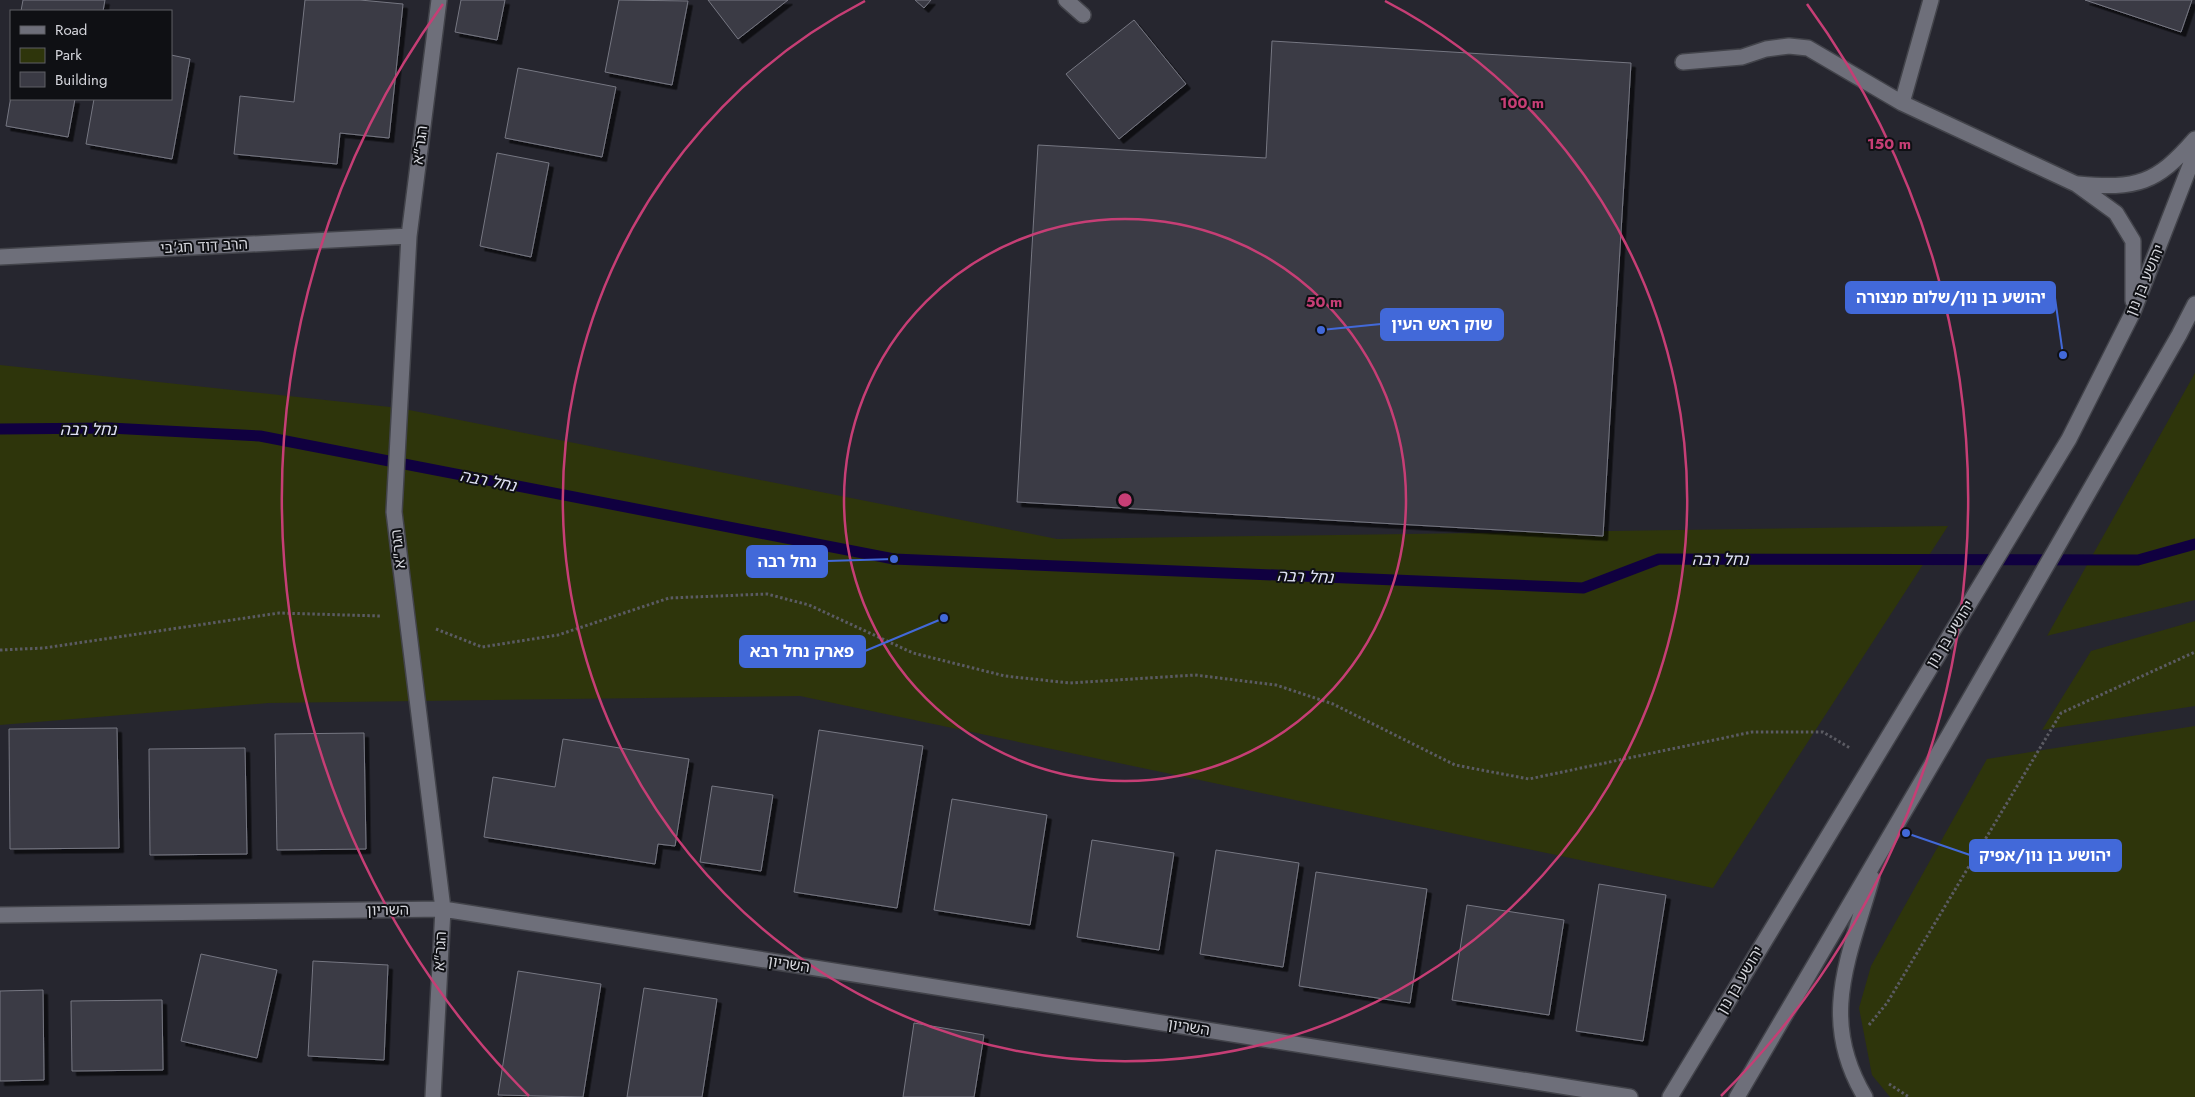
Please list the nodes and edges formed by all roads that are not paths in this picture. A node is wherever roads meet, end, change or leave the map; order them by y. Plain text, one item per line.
1 (439, 0) edge
2 (1066, 0) edge
3 (1931, 0) edge
4 (1082, 16) dead end
5 (1683, 62) dead end
6 (1902, 103) junction
7 (2195, 139) edge
8 (2195, 152) edge
9 (2076, 184) junction
10 (409, 236) junction
11 (0, 257) edge
12 (2195, 304) edge
13 (2133, 312) junction
14 (1879, 856) junction
15 (443, 909) junction
16 (0, 915) edge
17 (1572, 1088) junction
18 (433, 1097) edge
19 (1587, 1097) edge
20 (1630, 1097) edge
21 (1670, 1097) edge
22 (1737, 1097) edge
23 (1865, 1097) edge

1 - 10 street, הגר"א
2 - 4 street
3 - 6 street
5 - 6 street
6 - 9 street
7 - 9 street
8 - 13 street, יהושע בן נון
9 - 13 street
10 - 11 street, הרב דוד חג'בי
10 - 15 street, הגר"א
12 - 14 street
13 - 21 street, יהושע בן נון
14 - 22 street
14 - 23 street
15 - 16 street, השריון
15 - 17 street, השריון
15 - 18 street, הגר"א
17 - 19 street, השריון
17 - 20 street, השריון

